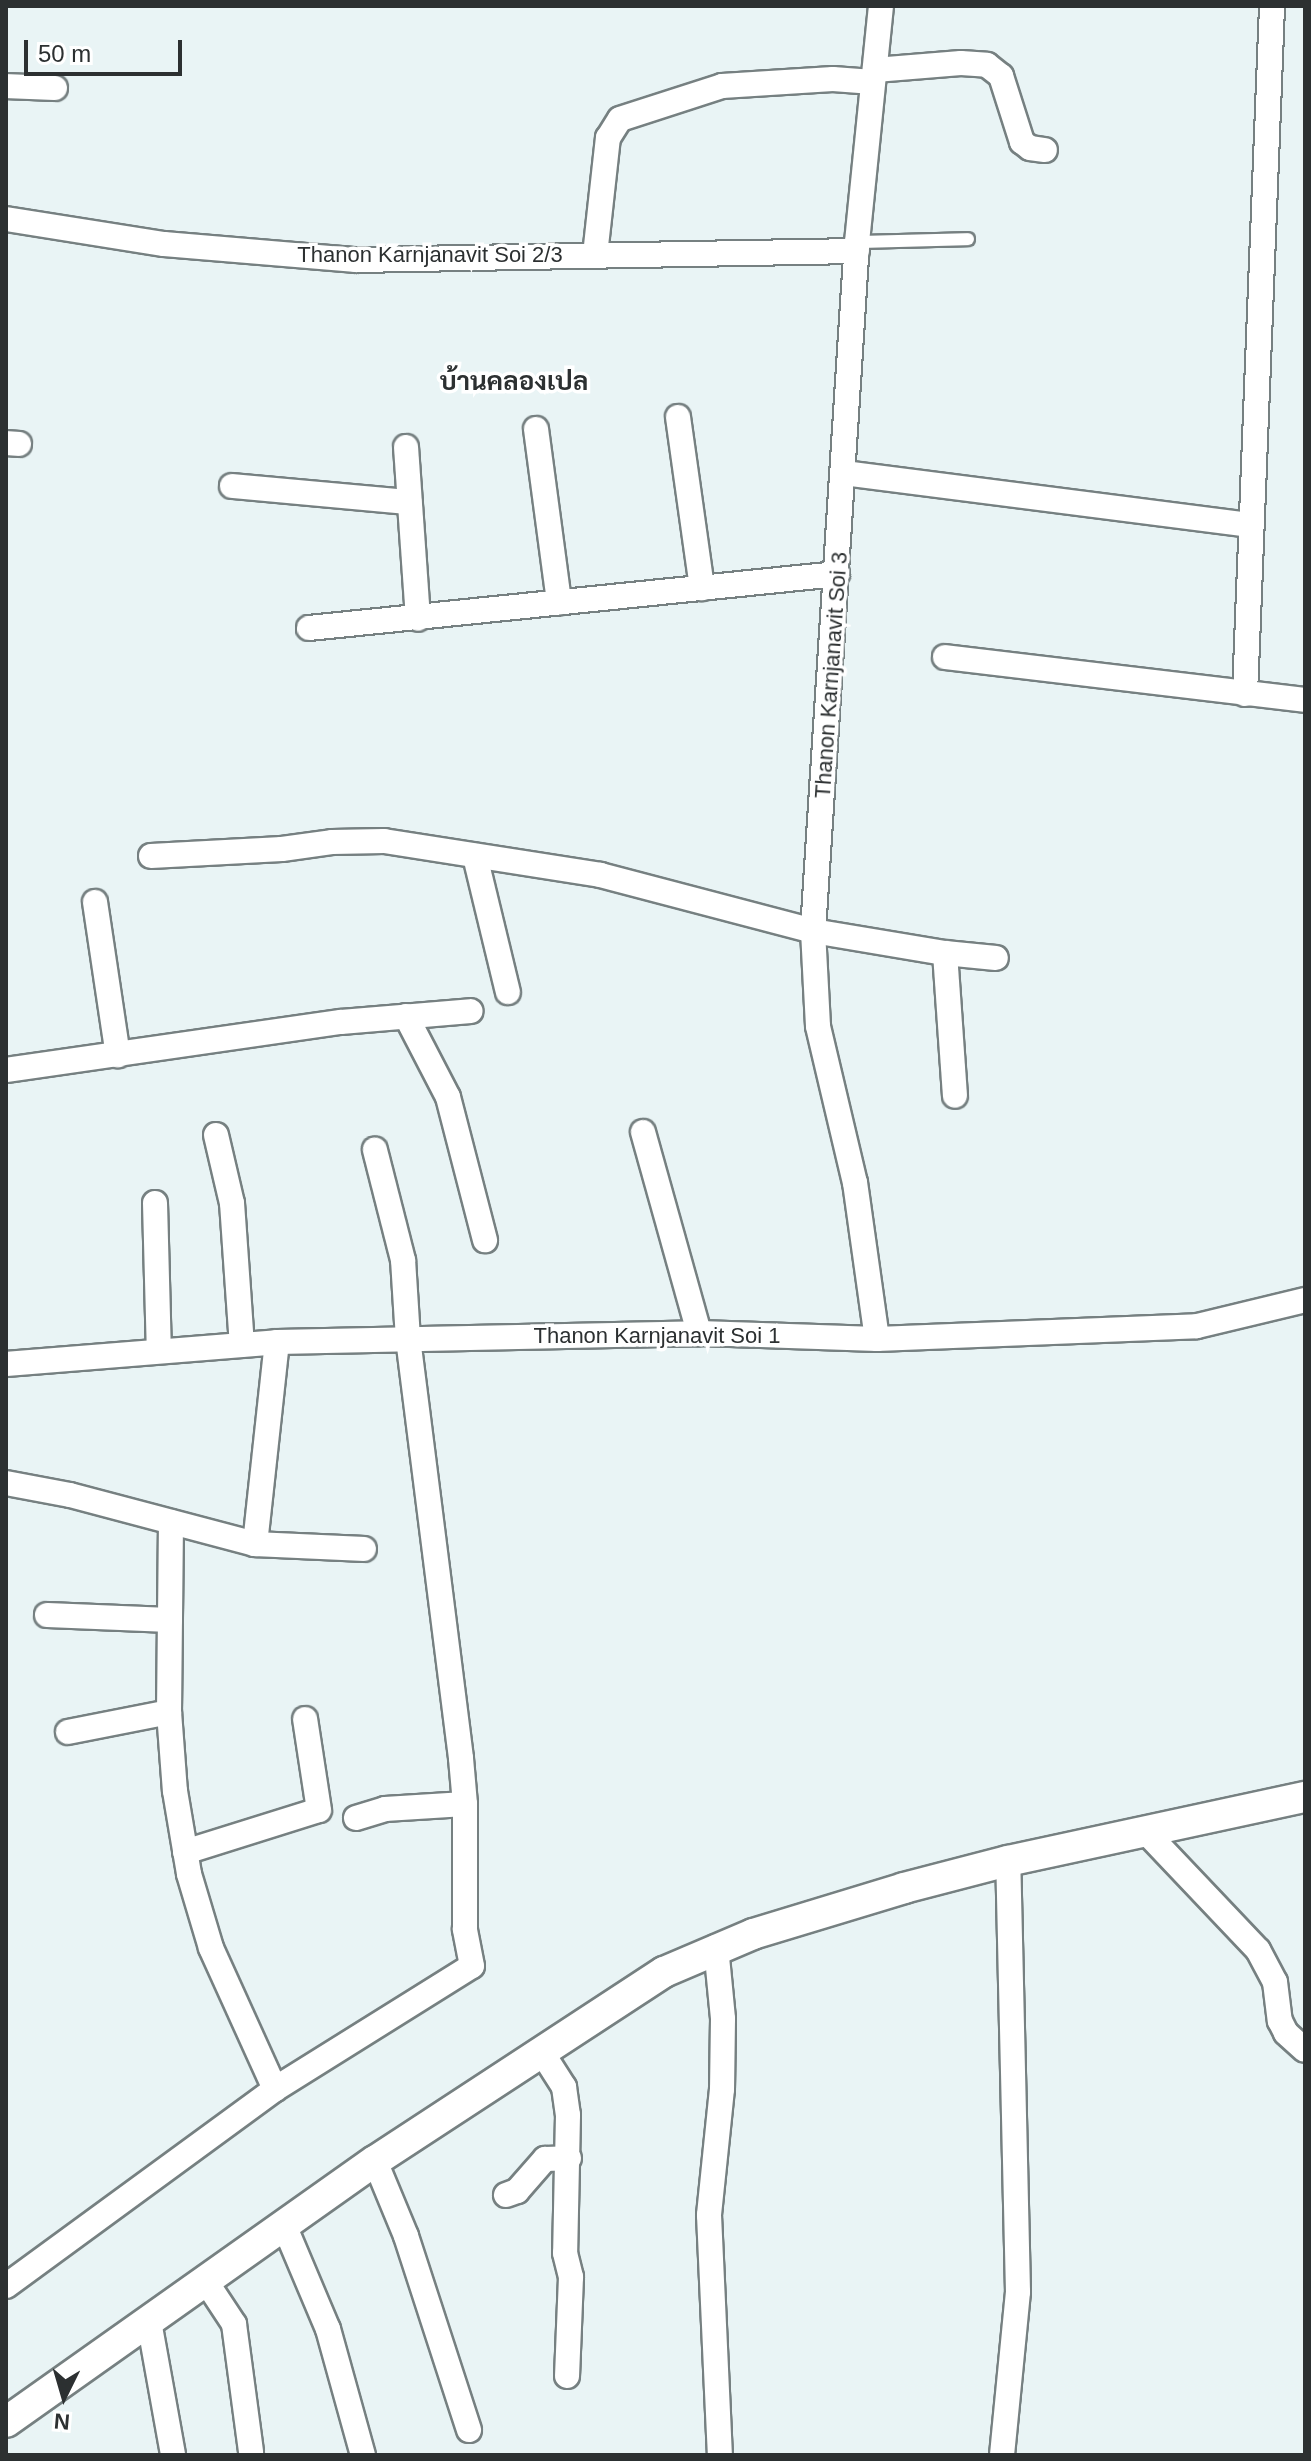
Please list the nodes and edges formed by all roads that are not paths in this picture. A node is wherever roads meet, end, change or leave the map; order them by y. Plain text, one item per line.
1 (881, 6) edge
2 (1272, 6) edge
3 (874, 76) junction
4 (6, 86) edge
5 (55, 88) dead end
6 (1045, 150) dead end
7 (6, 219) edge
8 (968, 239) dead end
9 (857, 247) junction
10 (595, 255) junction
11 (678, 417) dead end
12 (536, 429) dead end
13 (406, 447) dead end
14 (844, 473) junction
15 (232, 486) dead end
16 (409, 502) junction
17 (1251, 525) junction
18 (837, 574) junction
19 (702, 588) junction
20 (559, 602) junction
21 (418, 619) junction
22 (309, 628) dead end
23 (945, 657) dead end
24 (1245, 694) junction
25 (1305, 700) edge
26 (151, 856) dead end
27 (475, 856) junction
28 (95, 902) dead end
29 (813, 931) junction
30 (945, 953) junction
31 (996, 958) dead end
32 (508, 992) dead end
33 (471, 1011) dead end
34 (406, 1016) junction
35 (118, 1055) junction
36 (6, 1070) edge
37 (955, 1096) dead end
38 (643, 1132) dead end
39 (216, 1135) dead end
40 (375, 1150) dead end
41 (155, 1203) dead end
42 (485, 1240) dead end
43 (1305, 1300) edge
44 (699, 1333) junction
45 (408, 1339) junction
46 (877, 1339) junction
47 (277, 1342) junction
48 (242, 1345) junction
49 (159, 1351) junction
50 (6, 1364) edge
51 (6, 1483) edge
52 (171, 1522) junction
53 (255, 1544) junction
54 (364, 1549) dead end
55 (47, 1615) dead end
56 (170, 1620) junction
57 (169, 1712) junction
58 (305, 1719) dead end
59 (68, 1732) dead end
60 (1305, 1797) edge
61 (465, 1804) junction
62 (356, 1818) dead end
63 (1145, 1831) junction
64 (185, 1852) junction
65 (1008, 1861) junction
66 (716, 1947) junction
67 (1305, 2050) edge
68 (541, 2051) junction
69 (275, 2089) junction
70 (569, 2158) junction
71 (375, 2161) junction
72 (506, 2195) dead end
73 (284, 2225) junction
74 (205, 2280) junction
75 (6, 2286) edge
76 (149, 2321) junction
77 (567, 2376) dead end
78 (6, 2422) edge
79 (469, 2430) dead end
80 (251, 2452) dead end
81 (173, 2455) edge
82 (363, 2455) edge
83 (720, 2455) edge
84 (1002, 2455) edge

1 - 3 street, Thanon Karnjanavit Soi 3
2 - 17 street
3 - 6 street
3 - 9 street, Thanon Karnjanavit Soi 3
3 - 10 street
4 - 5 street
7 - 10 street, Thanon Karnjanavit Soi 2/3
8 - 9 lane
9 - 10 street, Thanon Karnjanavit Soi 2/3
9 - 14 street, Thanon Karnjanavit Soi 3
11 - 19 street
12 - 20 street
13 - 16 street
14 - 17 street
14 - 18 street, Thanon Karnjanavit Soi 3
15 - 16 street
16 - 21 street
17 - 24 street
18 - 19 street
18 - 29 street, Thanon Karnjanavit Soi 3
19 - 20 street
20 - 21 street
21 - 22 street
23 - 24 street
24 - 25 street
26 - 27 street
27 - 29 street
27 - 32 street
28 - 35 street
29 - 30 street
29 - 46 street, Thanon Karnjanavit Soi 3
30 - 31 street
30 - 37 street
33 - 34 street
34 - 35 street
34 - 42 street
35 - 36 street
38 - 44 street
39 - 48 street
40 - 45 street
41 - 49 street
43 - 46 street, Thanon Karnjanavit Soi 1
44 - 45 street, Thanon Karnjanavit Soi 1
44 - 46 street, Thanon Karnjanavit Soi 1
45 - 47 street, Thanon Karnjanavit Soi 1
45 - 61 street
47 - 48 street, Thanon Karnjanavit Soi 1
47 - 53 street
48 - 49 street, Thanon Karnjanavit Soi 1
49 - 50 street, Thanon Karnjanavit Soi 1
51 - 52 street
52 - 53 street
52 - 56 street
53 - 54 street
55 - 56 street
56 - 57 street
57 - 59 street
57 - 64 street
58 - 64 street
60 - 63 street
61 - 62 street
61 - 69 street
63 - 65 street
63 - 67 street
64 - 69 street
65 - 66 street
65 - 84 street
66 - 68 street
66 - 83 street
68 - 70 street
68 - 71 street
69 - 75 street
70 - 72 street
70 - 77 street
71 - 73 street
71 - 79 street
73 - 74 street
73 - 82 street
74 - 76 street
74 - 80 street
76 - 78 street
76 - 81 street

